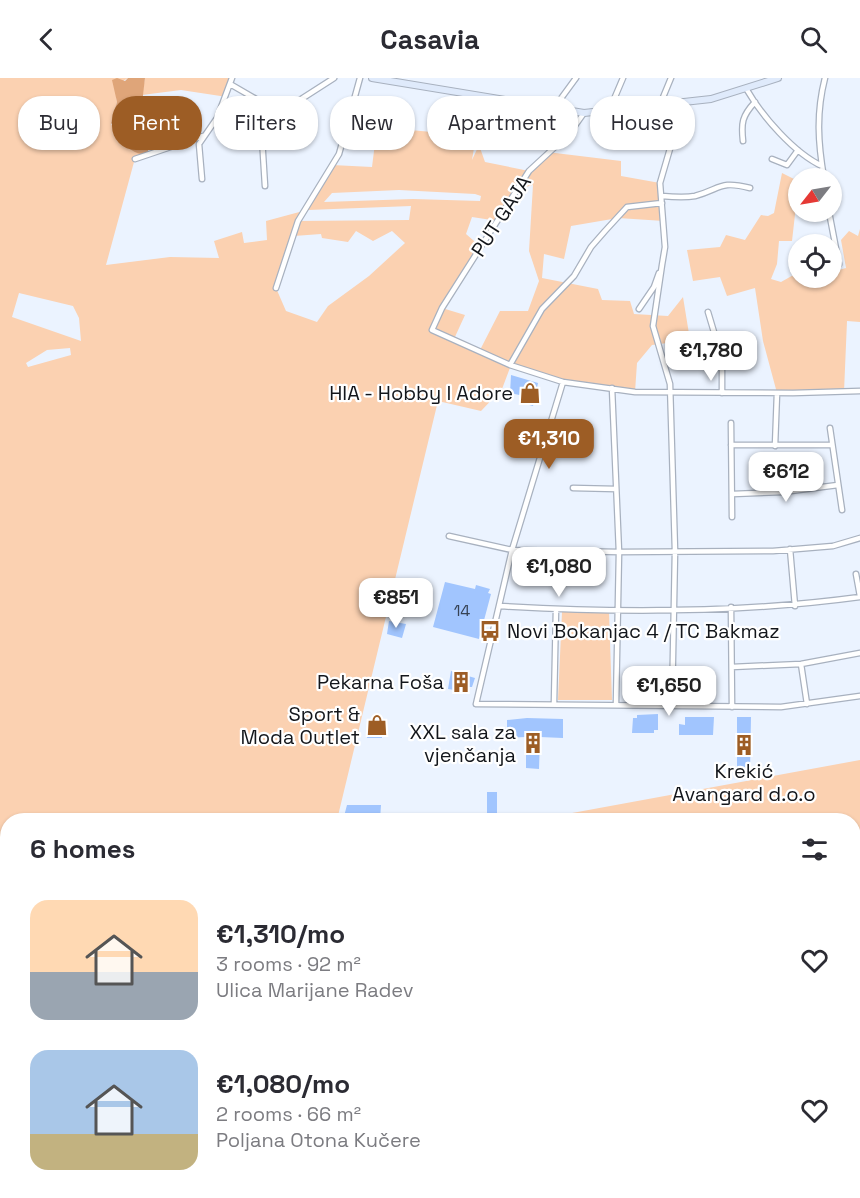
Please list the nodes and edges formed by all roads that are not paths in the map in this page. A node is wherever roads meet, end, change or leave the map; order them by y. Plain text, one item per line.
1 (232, 78) edge
2 (334, 78) edge
3 (360, 78) edge
4 (372, 78) edge
5 (576, 78) edge
6 (623, 78) edge
7 (671, 78) edge
8 (778, 78) edge
9 (825, 78) edge
10 (230, 84) junction
11 (747, 90) junction
12 (251, 96) edge
13 (305, 96) edge
14 (481, 96) edge
15 (563, 96) edge
16 (615, 96) edge
17 (664, 96) edge
18 (695, 101) edge
19 (754, 102) junction
20 (578, 112) edge
21 (584, 113) junction
22 (590, 113) edge
23 (203, 136) junction
24 (743, 141) dead end
25 (263, 150) edge
26 (669, 150) edge
27 (798, 150) junction
28 (135, 159) dead end
29 (772, 159) dead end
30 (822, 165) junction
31 (822, 168) edge
32 (202, 179) dead end
33 (265, 186) dead end
34 (750, 188) dead end
35 (661, 196) junction
36 (662, 203) junction
37 (662, 265) junction
38 (276, 288) dead end
39 (639, 309) dead end
40 (708, 312) dead end
41 (510, 364) junction
42 (563, 382) junction
43 (612, 388) junction
44 (860, 391) edge
45 (671, 393) junction
46 (722, 393) junction
47 (777, 393) junction
48 (731, 423) dead end
49 (830, 428) dead end
50 (731, 445) junction
51 (832, 445) junction
52 (775, 446) junction
53 (838, 485) junction
54 (573, 488) dead end
55 (616, 489) junction
56 (733, 494) junction
57 (842, 510) dead end
58 (732, 517) dead end
59 (449, 536) dead end
60 (860, 538) edge
61 (789, 549) junction
62 (512, 550) junction
63 (675, 551) junction
64 (619, 552) junction
65 (856, 574) dead end
66 (860, 597) edge
67 (499, 606) junction
68 (795, 606) junction
69 (731, 607) junction
70 (618, 608) junction
71 (675, 608) junction
72 (556, 609) junction
73 (860, 653) edge
74 (801, 664) junction
75 (732, 667) junction
76 (860, 696) edge
77 (554, 703) junction
78 (616, 704) junction
79 (807, 704) junction
80 (672, 706) junction
81 (732, 707) junction

1 - 10 street
2 - 13 street
3 - 38 street
4 - 14 main road
5 - 15 street
6 - 16 street
7 - 17 street
8 - 11 main road
9 - 30 street
10 - 12 street
10 - 23 street
11 - 18 main road
11 - 19 street
19 - 24 street
19 - 27 street
20 - 21 main road
21 - 22 main road
21 - 41 street, PUT GAJA
23 - 28 street
23 - 32 street
25 - 33 street
26 - 35 street
27 - 29 street
27 - 30 street
30 - 31 street
34 - 35 street
35 - 36 street
36 - 37 street
36 - 41 street
37 - 39 street
37 - 45 street
40 - 46 street
41 - 42 street
42 - 43 street
42 - 62 street
43 - 45 street
43 - 55 street
44 - 47 street
45 - 46 street
45 - 63 street
46 - 47 street
47 - 52 street
48 - 50 street
49 - 51 street
50 - 52 street
50 - 56 street
51 - 52 street
51 - 53 street
53 - 56 street
53 - 57 street
54 - 55 street
55 - 64 street
56 - 58 street
59 - 62 street
60 - 61 street
61 - 63 street
61 - 68 street
62 - 64 street
62 - 67 street
63 - 64 street
63 - 71 street
64 - 70 street
65 - 66 street
66 - 68 street
67 - 72 street
67 - 77 street
68 - 69 street
69 - 71 street
69 - 75 street
70 - 71 street
70 - 72 street
70 - 78 street
71 - 80 street
72 - 77 street
73 - 74 street
74 - 75 street
74 - 79 street
75 - 81 street
76 - 79 street
77 - 78 street
78 - 80 street
79 - 81 street
80 - 81 street

